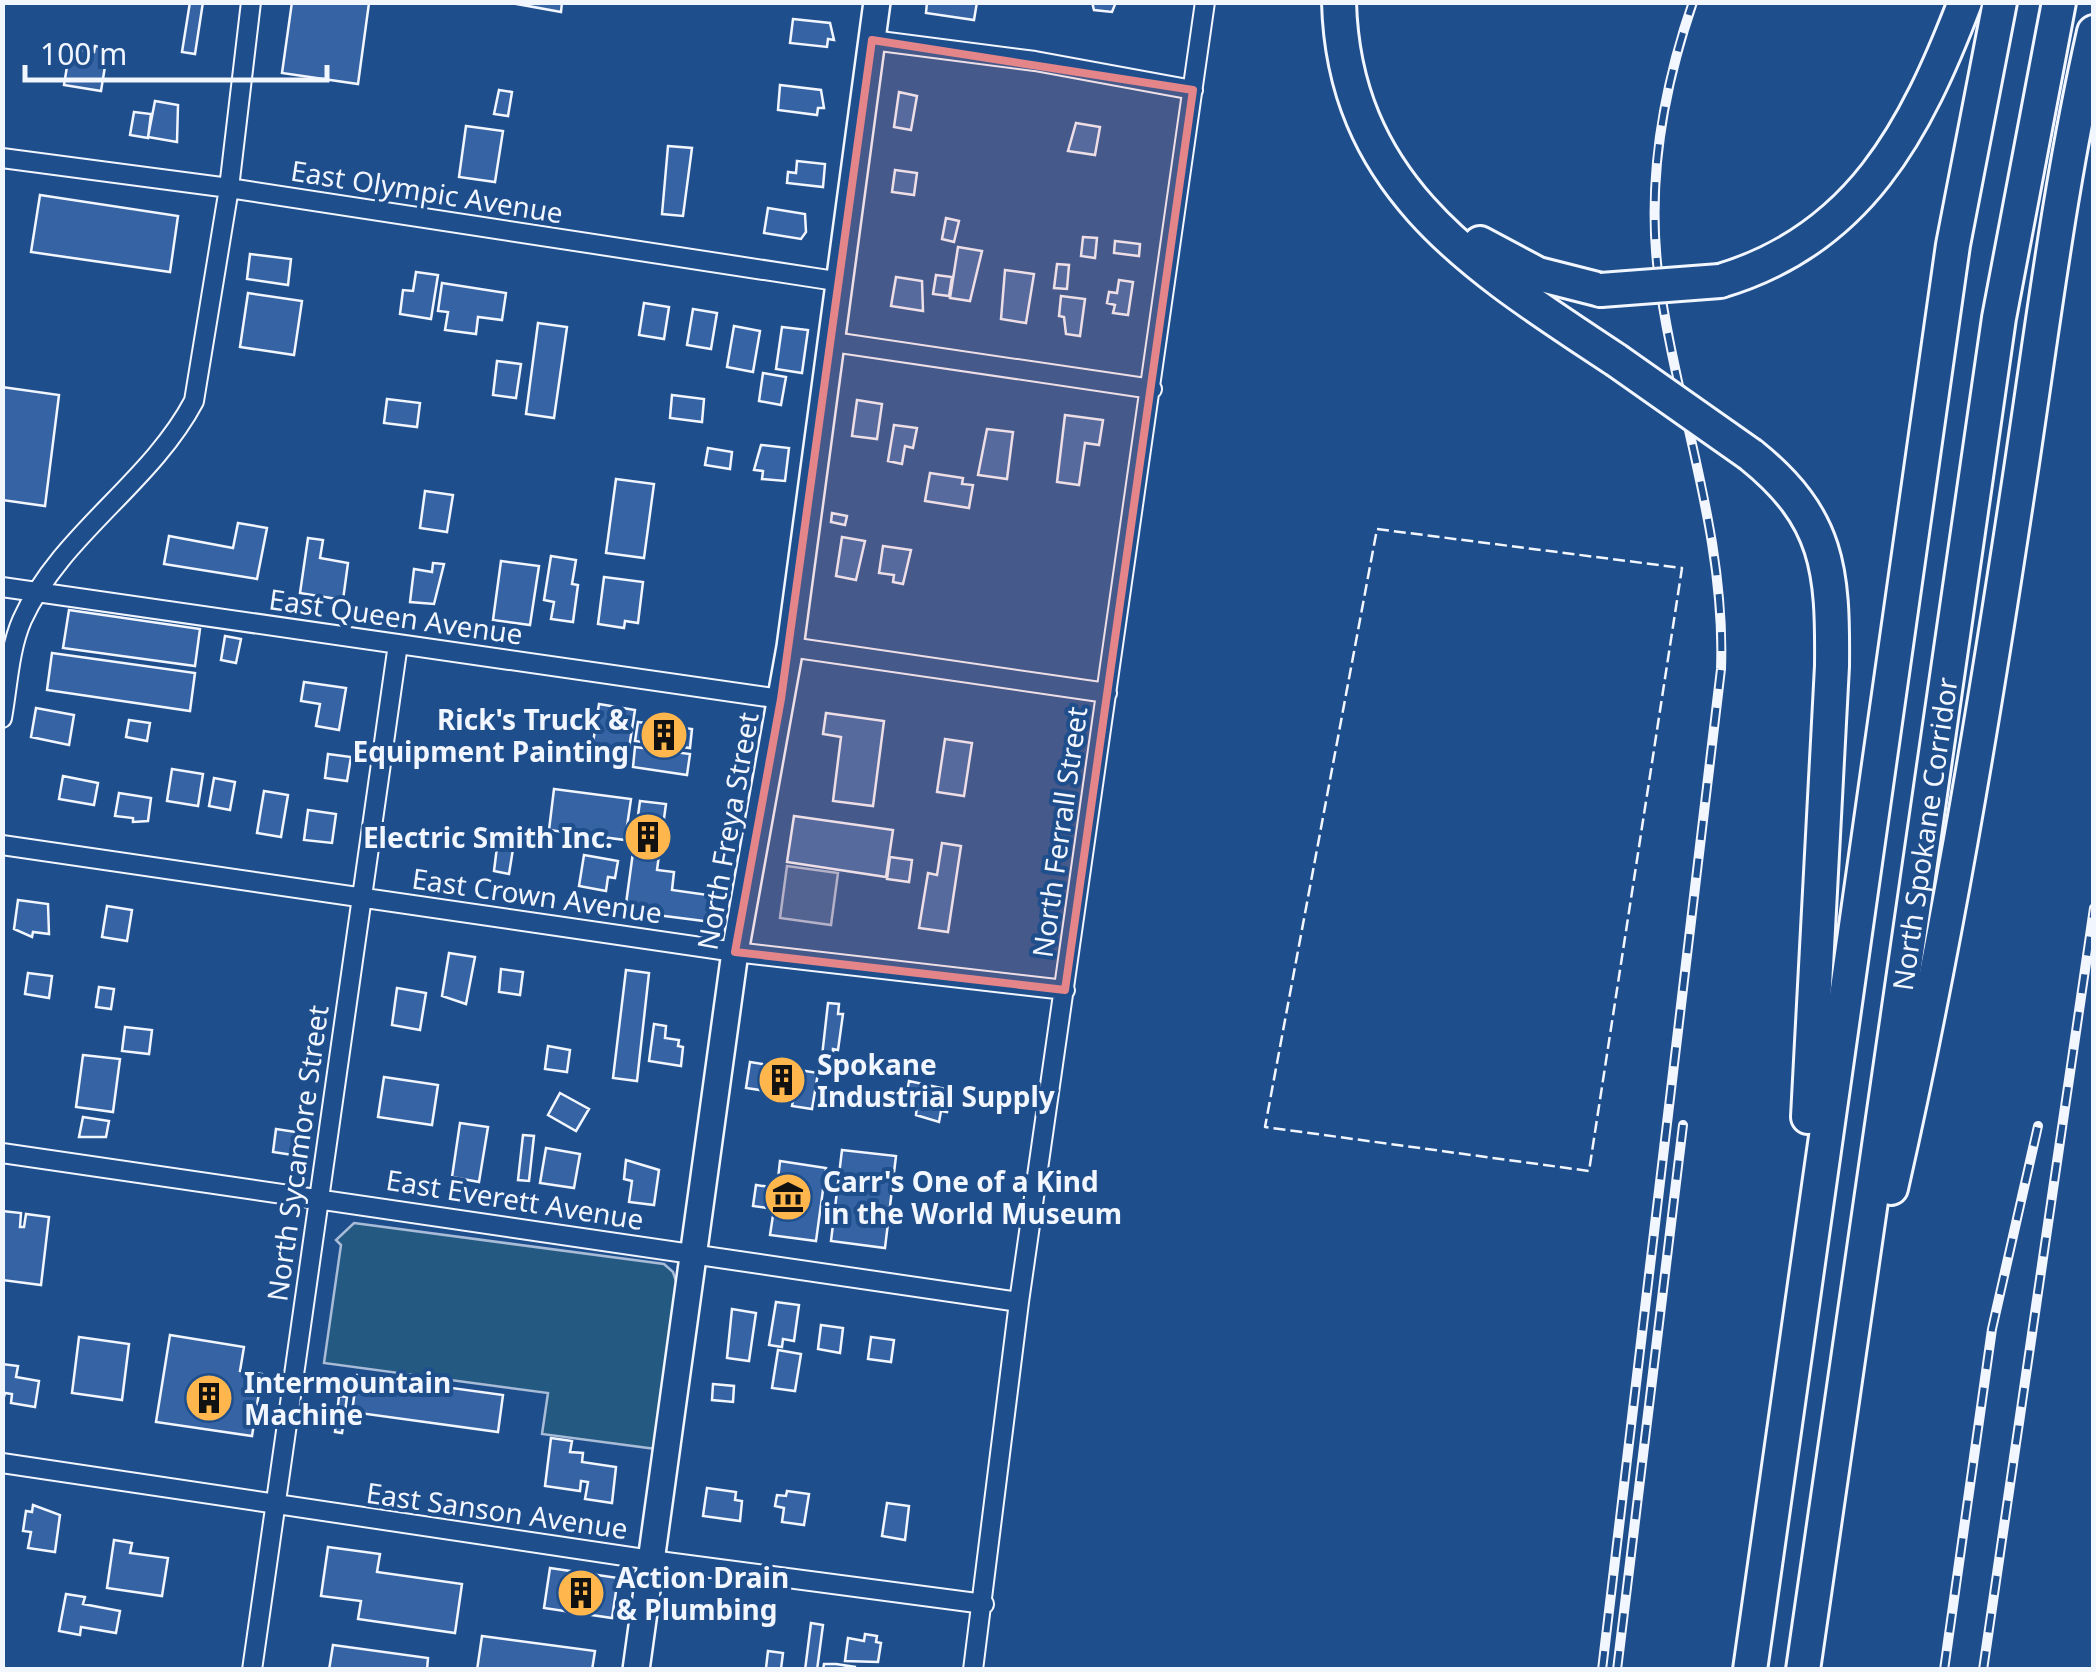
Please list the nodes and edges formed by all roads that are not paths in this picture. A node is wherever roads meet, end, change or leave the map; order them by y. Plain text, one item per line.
1 (251, 2) edge
2 (877, 2) edge
3 (1204, 2) edge
4 (1339, 2) edge
5 (1354, 2) edge
6 (1964, 2) edge
7 (2000, 2) edge
8 (2059, 2) edge
9 (2094, 32) edge
10 (872, 40) junction
11 (1194, 90) junction
12 (2, 158) edge
13 (229, 188) junction
14 (842, 282) junction
15 (832, 342) junction
16 (1152, 389) junction
17 (2, 587) edge
18 (37, 592) junction
19 (398, 644) junction
20 (790, 648) junction
21 (1107, 692) junction
22 (781, 699) junction
23 (2, 718) edge
24 (2, 845) edge
25 (362, 898) junction
26 (735, 952) junction
27 (1065, 990) junction
28 (2, 1152) edge
29 (316, 1197) junction
30 (691, 1253) junction
31 (1020, 1302) junction
32 (1792, 1376) junction
33 (1837, 1422) junction
34 (2, 1463) edge
35 (275, 1504) junction
36 (652, 1560) junction
37 (984, 1604) junction
38 (252, 1670) edge
39 (636, 1670) edge
40 (973, 1670) edge
41 (1750, 1670) edge
42 (1803, 1670) edge

1 - 13 street
2 - 10 street, North Freya Street
3 - 11 street, North Ferrall Street
4 - 32 highway, bridge
5 - 6 highway, bridge
7 - 32 highway, North Spokane Corridor
8 - 33 highway, North Spokane Corridor
9 - 33 highway
10 - 11 street
10 - 14 street, North Freya Street
11 - 16 street, North Ferrall Street
12 - 13 street, East Olympic Avenue
13 - 14 street, East Olympic Avenue
13 - 18 street
14 - 15 street, North Freya Street
15 - 16 street
15 - 20 street, North Freya Street
16 - 21 street, North Ferrall Street
17 - 18 street, East Queen Avenue
18 - 19 street, East Queen Avenue
18 - 23 street
19 - 22 street, East Queen Avenue
19 - 25 street, North Sycamore Street
20 - 21 street
20 - 22 street, North Freya Street
21 - 27 street, North Ferrall Street
22 - 26 street, North Freya Street
24 - 25 street, East Crown Avenue
25 - 26 street, East Crown Avenue
25 - 29 street, North Sycamore Street
26 - 27 street, East Crown Avenue
26 - 30 street, North Freya Street
27 - 31 street, North Ferrall Street
28 - 29 street, East Everett Avenue
29 - 30 street, East Everett Avenue
29 - 35 street, North Sycamore Street
30 - 31 street, East Everett Avenue
30 - 36 street, North Freya Street
31 - 37 street, North Ferrall Street
32 - 41 highway, North Spokane Corridor
33 - 42 highway, North Spokane Corridor
34 - 35 street, East Sanson Avenue
35 - 36 street, East Sanson Avenue
35 - 38 street, North Sycamore Street
36 - 37 street, East Sanson Avenue
36 - 39 street, North Freya Street
37 - 40 street, North Ferrall Street

